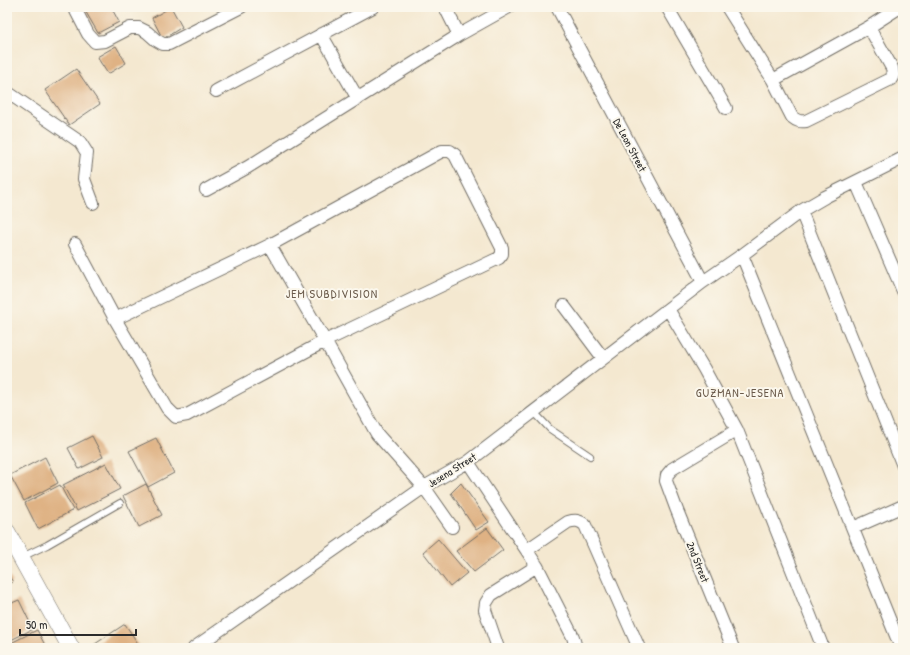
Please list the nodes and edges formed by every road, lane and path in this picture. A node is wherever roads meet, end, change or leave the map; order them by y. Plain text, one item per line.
1 (74, 7) edge
2 (241, 7) edge
3 (373, 7) edge
4 (445, 7) edge
5 (509, 7) edge
6 (557, 7) edge
7 (667, 7) edge
8 (727, 7) edge
9 (900, 7) edge
10 (869, 27) junction
11 (321, 34) junction
12 (459, 35) junction
13 (773, 80) junction
14 (216, 91) dead end
15 (7, 92) edge
16 (358, 99) junction
17 (726, 108) dead end
18 (903, 158) edge
19 (856, 182) junction
20 (206, 190) dead end
21 (94, 203) dead end
22 (801, 211) junction
23 (75, 244) dead end
24 (270, 245) junction
25 (742, 255) junction
26 (703, 282) junction
27 (903, 291) edge
28 (564, 306) dead end
29 (668, 310) junction
30 (116, 319) junction
31 (326, 340) junction
32 (603, 358) junction
33 (534, 412) junction
34 (737, 430) junction
35 (590, 456) dead end
36 (468, 462) junction
37 (903, 466) edge
38 (424, 487) junction
39 (120, 503) dead end
40 (903, 506) edge
41 (452, 527) dead end
42 (853, 528) junction
43 (7, 532) edge
44 (527, 550) junction
45 (21, 557) junction
46 (537, 566) junction
47 (71, 648) edge
48 (194, 648) edge
49 (498, 648) edge
50 (576, 648) edge
51 (639, 648) edge
52 (733, 648) edge
53 (824, 648) edge
54 (901, 648) edge

1 - 2 street
3 - 11 street
4 - 12 street
5 - 12 street
6 - 26 street, De Leon Street
7 - 17 street
8 - 13 street
9 - 10 street
10 - 13 street
10 - 13 street
11 - 14 street
11 - 16 street
12 - 16 street
15 - 21 street
16 - 20 street
18 - 19 street, Jesena Street
19 - 22 street, Jesena Street
19 - 27 street
22 - 25 street, Jesena Street
22 - 37 street
23 - 30 street
24 - 30 street
24 - 31 street
24 - 31 street
25 - 26 street, Jesena Street
25 - 42 street
26 - 29 street, Jesena Street
28 - 32 street
29 - 32 street, Jesena Street
29 - 34 street
30 - 31 street
31 - 38 street
32 - 33 street, Jesena Street
33 - 35 lane
33 - 36 street, Jesena Street
34 - 52 street, 2nd Street
34 - 53 street
36 - 38 street, Jesena Street
36 - 44 street
38 - 41 street
38 - 48 street, Jesena Street
39 - 45 lane
40 - 42 street
42 - 54 street
43 - 45 main road
44 - 46 street
44 - 51 street
45 - 47 main road
46 - 49 street
46 - 50 street

